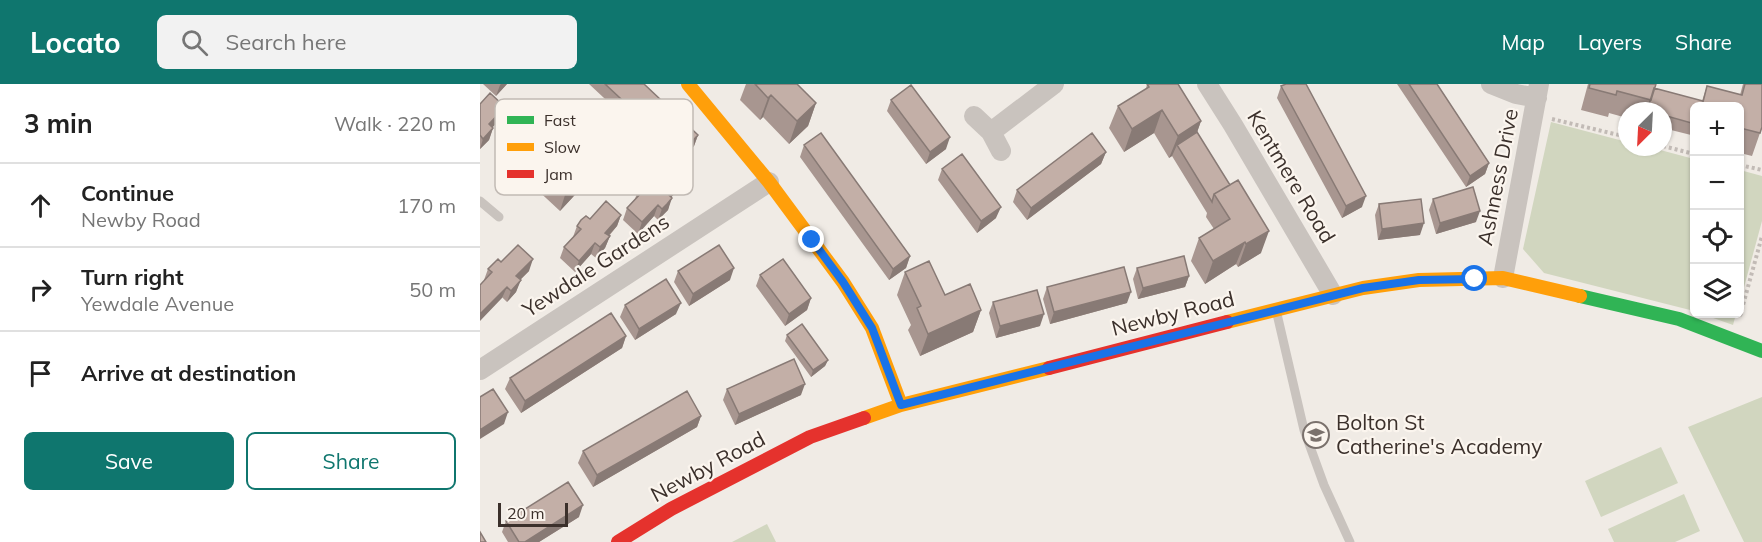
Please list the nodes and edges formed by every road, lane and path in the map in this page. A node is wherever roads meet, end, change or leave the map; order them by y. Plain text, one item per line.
1 (688, 84) edge
2 (1054, 84) edge
3 (1207, 84) edge
4 (1491, 84) edge
5 (1537, 99) edge
6 (974, 116) dead end
7 (991, 132) junction
8 (1618, 133) edge
9 (1672, 148) edge
10 (1001, 151) dead end
11 (1690, 153) edge
12 (1744, 166) edge
13 (1762, 170) edge
14 (769, 182) junction
15 (480, 201) edge
16 (499, 217) dead end
17 (1762, 236) edge
18 (1503, 278) junction
19 (1333, 295) junction
20 (1276, 309) junction
21 (1734, 341) junction
22 (1762, 351) edge
23 (480, 370) edge
24 (901, 405) junction
25 (618, 542) edge
26 (1350, 542) edge

1 - 14 street
2 - 7 street
3 - 19 street, Kentmere Road
4 - 5 street
5 - 8 path
5 - 18 street, Ashness Drive
6 - 7 street
7 - 10 street
9 - 11 path
12 - 13 path
14 - 23 street, Yewdale Gardens
14 - 24 street
15 - 16 lane
17 - 21 path
18 - 19 street, Newby Road
18 - 21 street, Newby Road
19 - 20 street, Newby Road
20 - 24 street, Newby Road
20 - 26 lane
21 - 22 street, Newby Road
24 - 25 street, Newby Road

